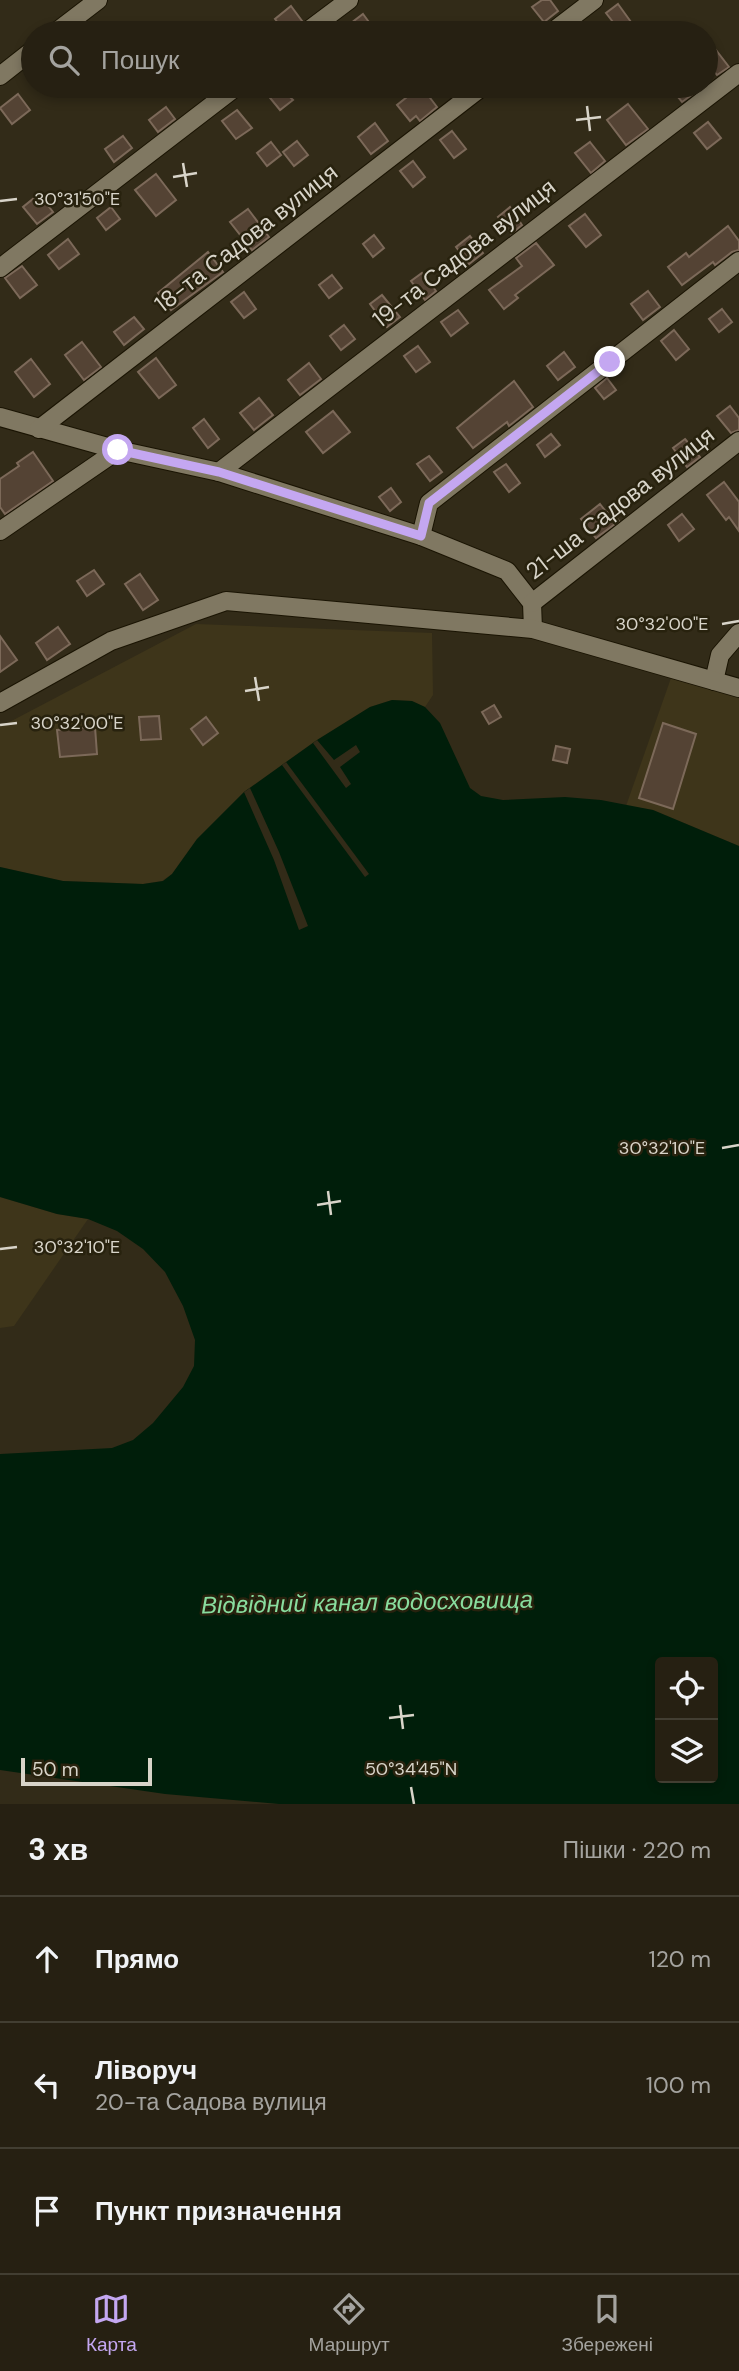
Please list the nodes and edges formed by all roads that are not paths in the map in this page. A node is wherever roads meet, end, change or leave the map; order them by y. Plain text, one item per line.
1 (97, 0) edge
2 (349, 0) edge
3 (594, 0) edge
4 (70, 21) edge
5 (321, 21) edge
6 (567, 21) edge
7 (21, 59) edge
8 (739, 73) edge
9 (0, 76) edge
10 (718, 89) edge
11 (221, 98) edge
12 (467, 98) edge
13 (706, 98) edge
14 (739, 261) edge
15 (0, 268) edge
16 (0, 418) edge
17 (39, 429) junction
18 (739, 441) edge
19 (118, 450) junction
20 (219, 472) junction
21 (0, 531) edge
22 (421, 536) junction
23 (532, 603) junction
24 (533, 628) junction
25 (739, 633) edge
26 (715, 681) junction
27 (739, 688) edge
28 (0, 703) edge

1 - 4 street
2 - 5 street
3 - 6 street
7 - 9 street
8 - 10 street, 19-та Садова вулиця
11 - 15 street
12 - 17 street, 18-та Садова вулиця
13 - 20 street, 19-та Садова вулиця
14 - 22 street
16 - 17 street
17 - 19 street
18 - 23 street, 21-ша Садова вулиця
19 - 20 street
19 - 21 street
20 - 22 street
22 - 23 street
23 - 24 street
24 - 26 street
24 - 28 street
25 - 26 street
26 - 27 street

